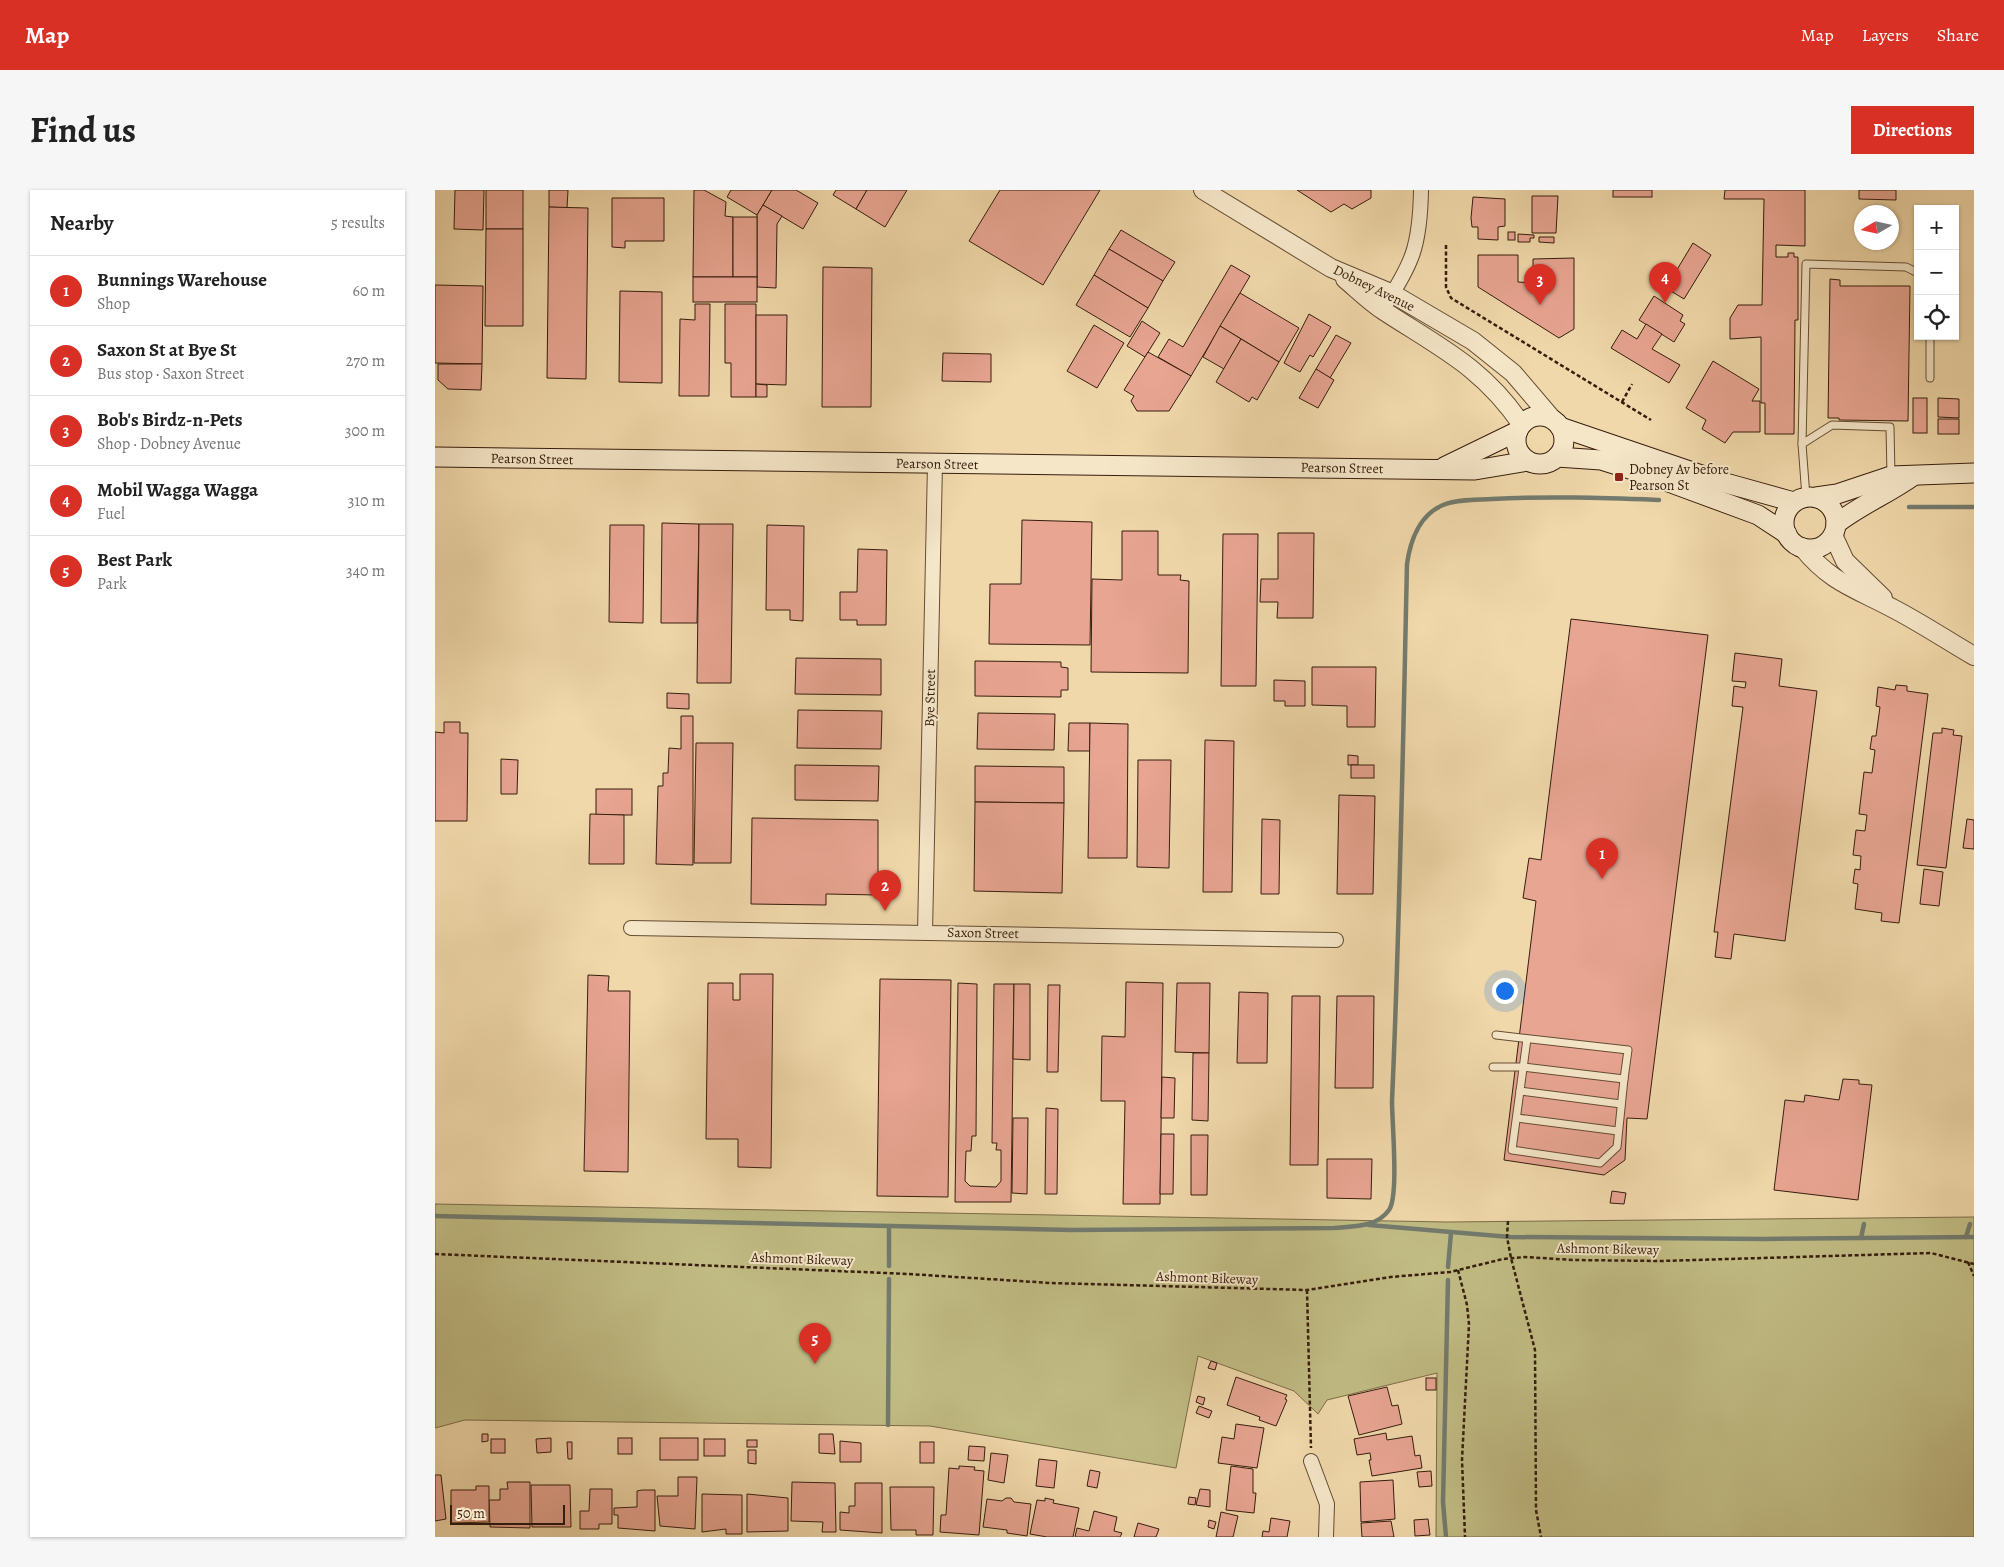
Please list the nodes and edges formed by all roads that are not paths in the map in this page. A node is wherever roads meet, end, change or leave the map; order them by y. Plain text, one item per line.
1 (1203, 190) edge
2 (1421, 190) edge
3 (1331, 268) junction
4 (1914, 271) edge
5 (1393, 294) junction
6 (1382, 310) junction
7 (1930, 340) edge
8 (1930, 378) dead end
9 (1557, 424) junction
10 (1520, 428) junction
11 (1802, 444) junction
12 (1557, 457) junction
13 (435, 458) edge
14 (1528, 461) junction
15 (935, 464) junction
16 (1439, 470) junction
17 (1974, 473) edge
18 (1891, 476) junction
19 (1913, 476) junction
20 (1805, 499) junction
21 (1834, 529) junction
22 (1787, 534) junction
23 (1802, 547) junction
24 (1894, 608) junction
25 (1974, 656) edge
26 (631, 928) dead end
27 (925, 932) junction
28 (1335, 940) dead end
29 (1497, 1035) dead end
30 (1527, 1039) junction
31 (1493, 1067) dead end
32 (1523, 1067) junction
33 (1624, 1079) junction
34 (1520, 1091) junction
35 (1621, 1104) junction
36 (1517, 1118) junction
37 (1618, 1131) junction
38 (1311, 1461) road end
39 (1327, 1537) edge

1 - 3 street, Dobney Avenue
2 - 5 street
3 - 5 street, Dobney Avenue
3 - 6 street
4 - 11 lane
5 - 6 street
5 - 9 street, Dobney Avenue
6 - 10 street
7 - 8 lane
9 - 10 main road
9 - 12 main road
9 - 20 main road
10 - 14 main road
10 - 16 main road, Pearson Street
11 - 18 lane
11 - 20 lane
12 - 14 main road
12 - 22 main road
13 - 15 main road, Pearson Street
14 - 16 main road, Pearson Street
15 - 16 main road, Pearson Street
15 - 27 street, Bye Street
17 - 19 main road
18 - 19 main road
18 - 20 main road
19 - 21 main road
20 - 21 main road
20 - 22 main road
21 - 23 main road
21 - 24 street
22 - 23 main road
23 - 24 street
24 - 25 street
26 - 27 street, Saxon Street
27 - 28 street, Saxon Street
29 - 30 lane
30 - 32 lane
30 - 33 lane
31 - 32 lane
32 - 33 lane
32 - 34 lane
33 - 35 lane
34 - 35 lane
34 - 36 lane
35 - 37 lane
36 - 37 lane
36 - 37 lane
38 - 39 street

